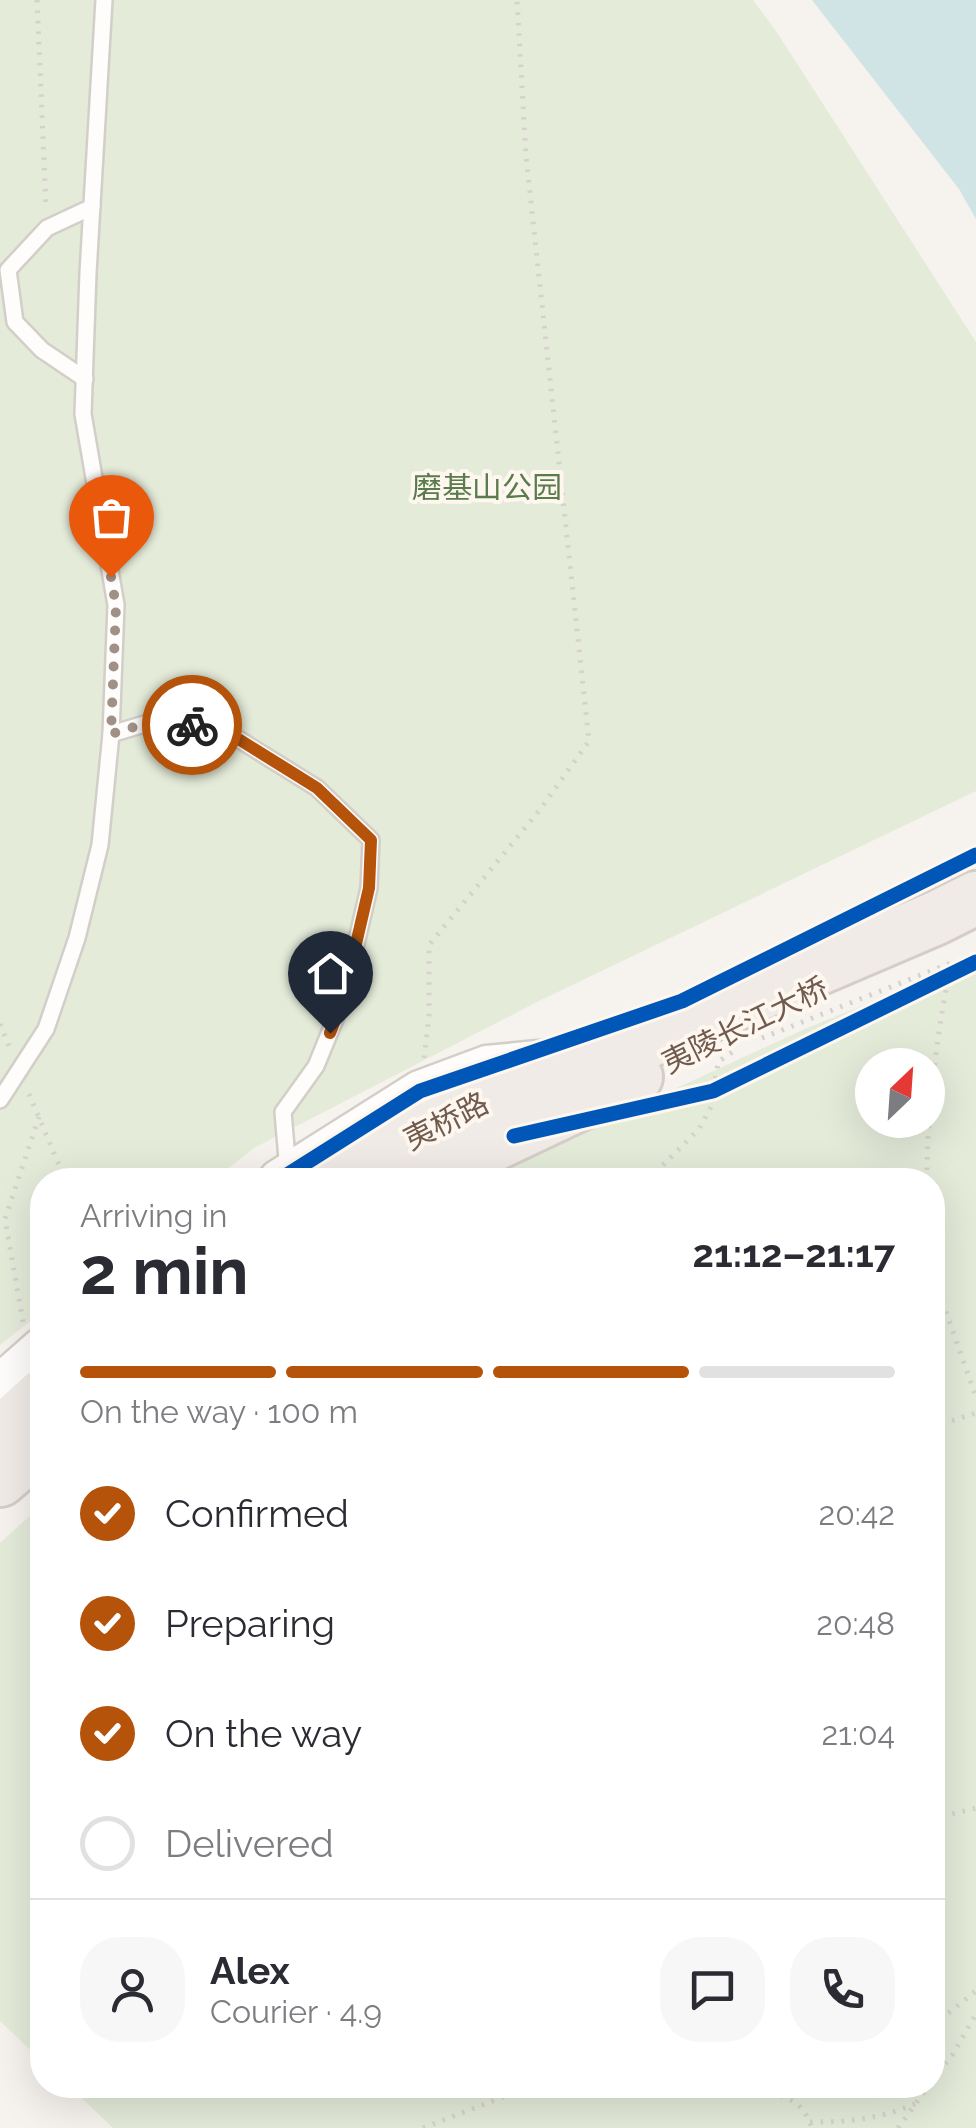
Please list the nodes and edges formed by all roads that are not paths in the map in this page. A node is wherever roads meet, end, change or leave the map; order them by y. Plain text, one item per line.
1 (104, 0) edge
2 (92, 207) junction
3 (84, 378) junction
4 (111, 734) junction
5 (976, 898) edge
6 (976, 914) edge
7 (623, 1052) junction
8 (0, 1100) edge
9 (509, 1114) junction
10 (294, 1168) edge
11 (311, 1168) edge
12 (326, 1168) edge
13 (435, 1168) edge
14 (29, 1372) edge
15 (0, 1434) edge
16 (30, 1454) edge
17 (0, 1480) edge

1 - 2 lane
2 - 3 lane
2 - 3 lane
3 - 4 lane
4 - 8 lane
4 - 10 lane
5 - 7 highway, 夷陵长江大桥
6 - 9 highway, 夷陵长江大桥
7 - 9 highway, 夷陵长江大桥
7 - 11 street
9 - 12 highway, 夷桥路
9 - 13 highway, 夷桥路
14 - 15 highway
16 - 17 highway

